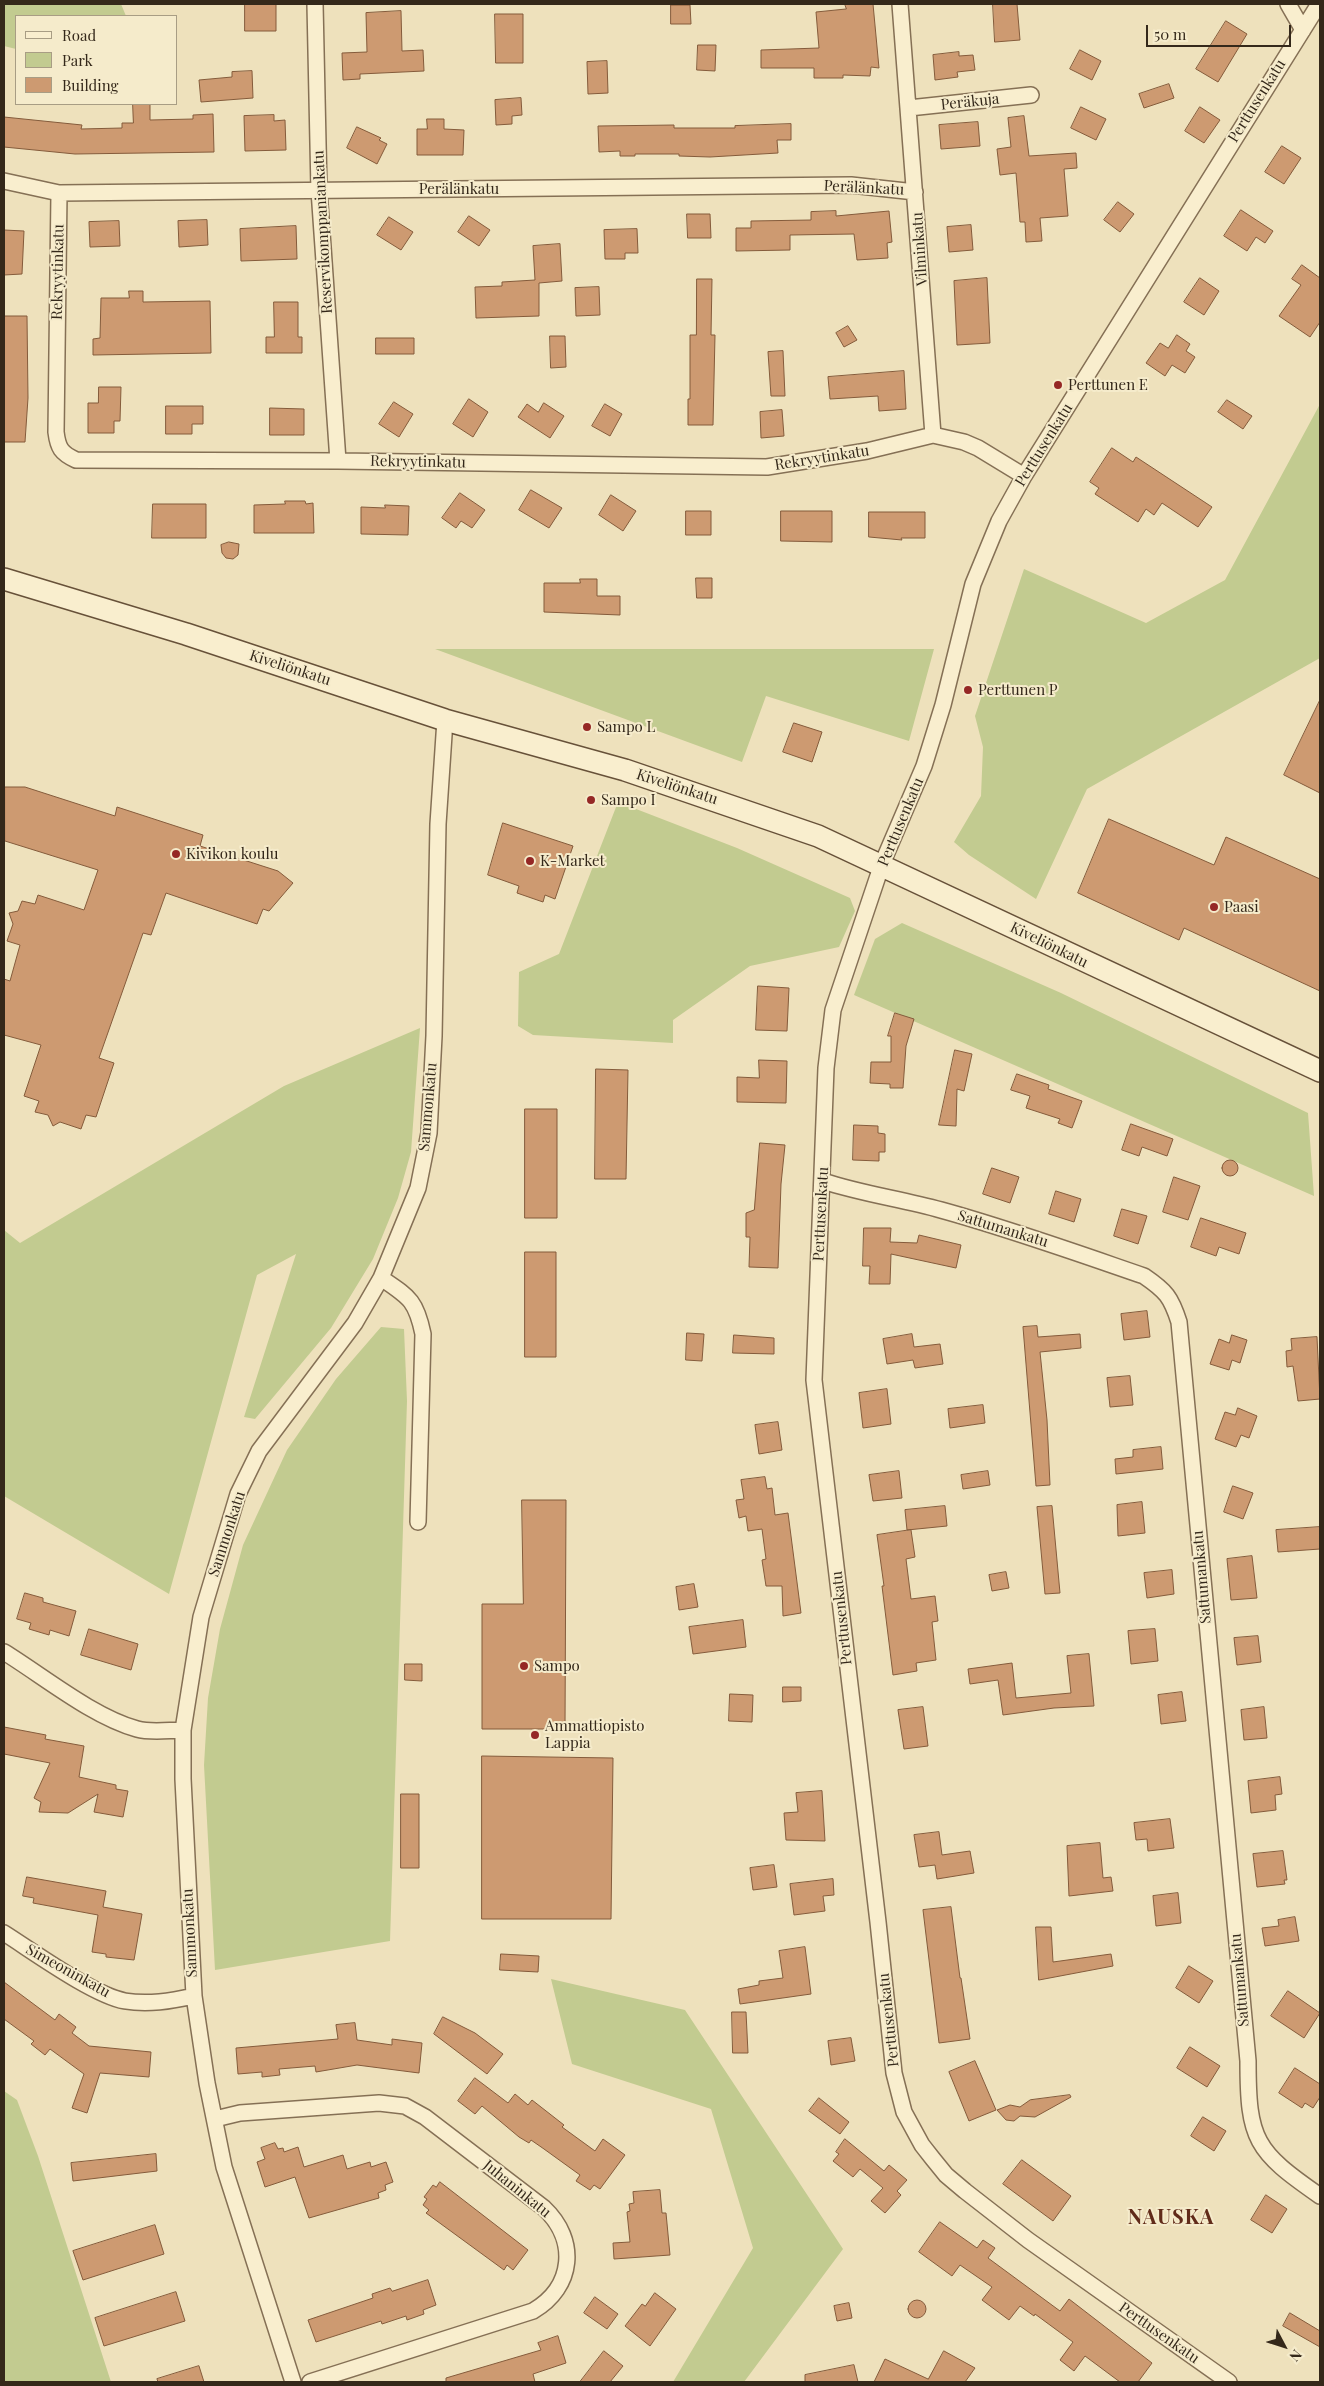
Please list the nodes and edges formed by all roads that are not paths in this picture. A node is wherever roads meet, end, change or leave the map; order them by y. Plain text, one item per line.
1 (315, 4) edge
2 (900, 4) edge
3 (1288, 4) edge
4 (1319, 4) edge
5 (1303, 30) junction
6 (1031, 95) dead end
7 (909, 108) junction
8 (4, 180) edge
9 (319, 190) junction
10 (915, 192) junction
11 (59, 193) junction
12 (933, 434) junction
13 (338, 461) junction
14 (1024, 476) junction
15 (4, 579) edge
16 (445, 720) junction
17 (882, 864) junction
18 (1320, 1071) edge
19 (823, 1181) junction
20 (381, 1278) junction
21 (418, 1522) dead end
22 (4, 1652) edge
23 (183, 1730) junction
24 (4, 1934) edge
25 (194, 1996) junction
26 (215, 2119) junction
27 (1320, 2196) edge
28 (292, 2382) edge
29 (310, 2382) edge
30 (1229, 2382) edge

1 - 9 street, Reservikomppaniankatu
2 - 7 street, Vilminkatu
3 - 5 street
4 - 5 street, Perttusenkatu
5 - 14 street, Perttusenkatu
6 - 7 street, Peräkuja
7 - 10 street, Vilminkatu
8 - 11 street, Perälänkatu
9 - 10 street, Perälänkatu
9 - 11 street, Perälänkatu
9 - 13 street, Reservikomppaniankatu
10 - 12 street, Vilminkatu
11 - 13 street, Rekryytinkatu
12 - 13 street, Rekryytinkatu
12 - 14 street, Rekryytinkatu
14 - 17 street, Perttusenkatu
15 - 16 main road, Kiveliönkatu
16 - 17 main road, Kiveliönkatu
16 - 20 street, Sammonkatu
17 - 18 main road, Kiveliönkatu
17 - 19 street, Perttusenkatu
19 - 27 street, Sattumankatu
19 - 30 street, Perttusenkatu
20 - 21 street
20 - 23 street, Sammonkatu
22 - 23 street
23 - 25 street, Sammonkatu
24 - 25 street, Simeoninkatu
25 - 26 street, Sammonkatu
26 - 28 street, Sammonkatu
26 - 29 street, Juhaninkatu

